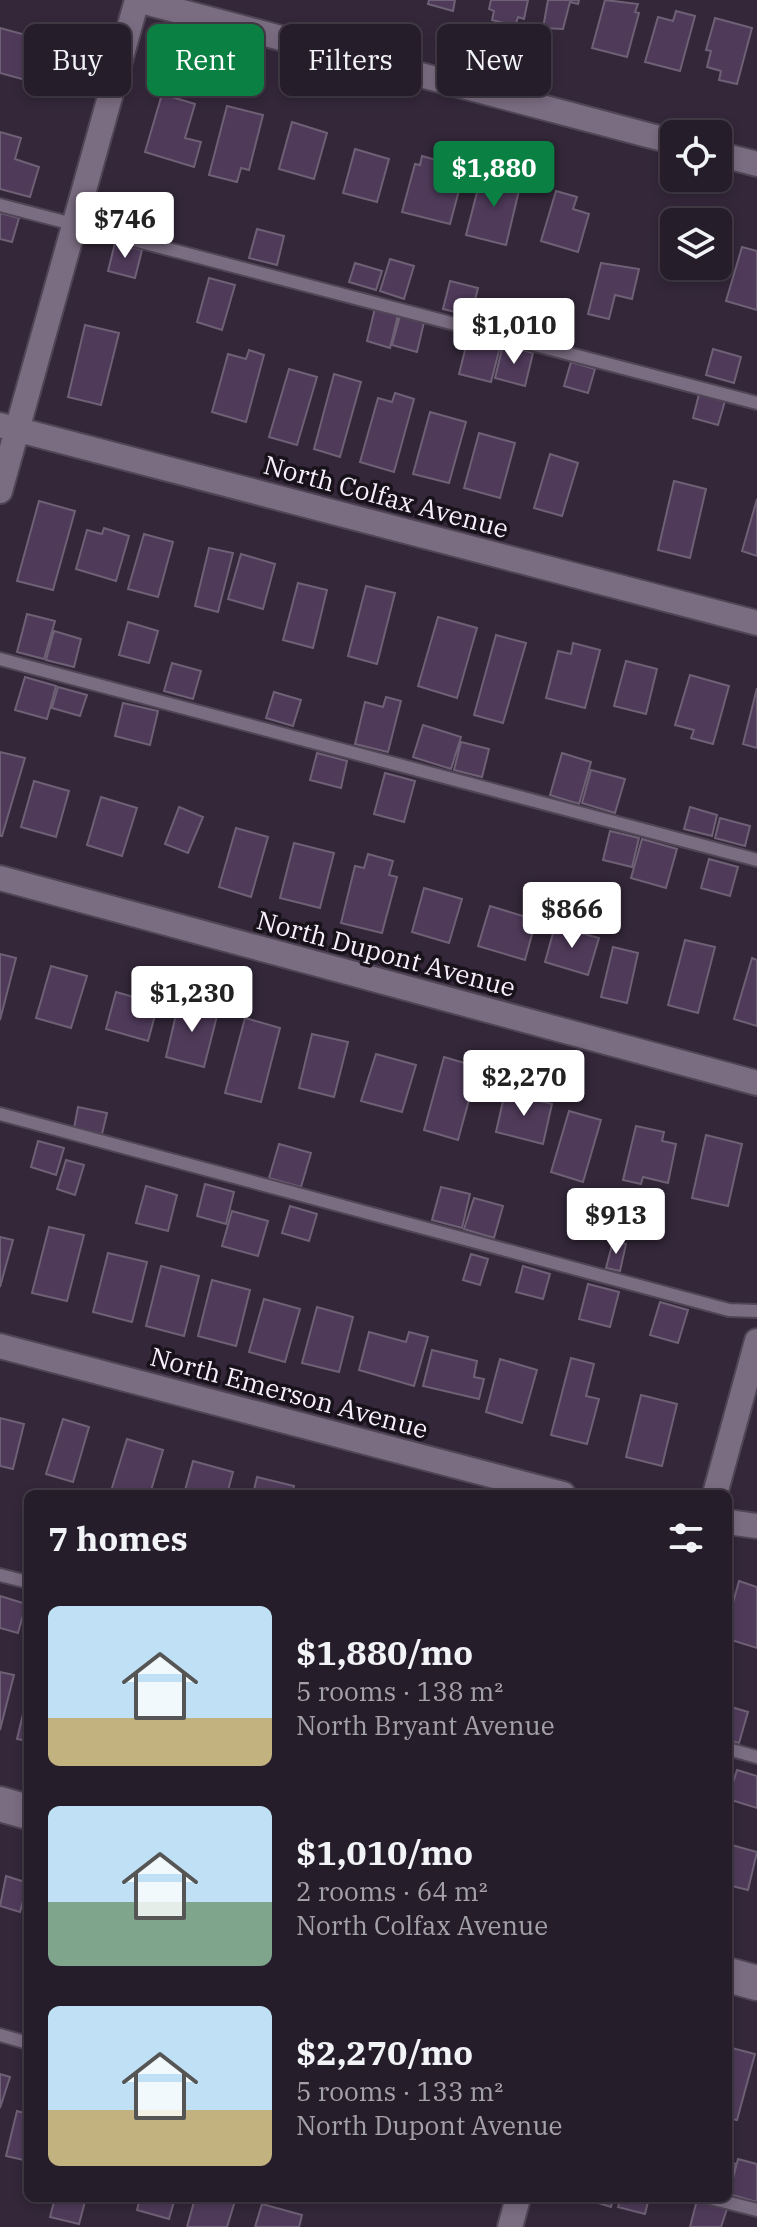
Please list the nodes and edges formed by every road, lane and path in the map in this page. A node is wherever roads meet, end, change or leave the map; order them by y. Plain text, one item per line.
1 (137, 0) edge
2 (214, 10) edge
3 (660, 138) edge
4 (732, 158) edge
5 (757, 164) edge
6 (0, 205) edge
7 (75, 224) junction
8 (757, 403) edge
9 (9, 427) edge
10 (0, 491) edge
11 (757, 623) edge
12 (0, 659) edge
13 (757, 860) edge
14 (0, 878) edge
15 (757, 1083) edge
16 (0, 1114) edge
17 (757, 1311) edge
18 (757, 1341) edge
19 (0, 1346) edge
20 (548, 1490) edge
21 (716, 1490) edge
22 (732, 1523) edge
23 (757, 1526) edge
24 (0, 1575) edge
25 (24, 1581) edge
26 (732, 1750) edge
27 (757, 1757) edge
28 (0, 1804) edge
29 (24, 1811) edge
30 (732, 1976) edge
31 (757, 1983) edge
32 (0, 2035) edge
33 (24, 2042) edge
34 (517, 2202) edge
35 (726, 2202) edge
36 (757, 2210) edge
37 (510, 2227) edge

1 - 2 street
1 - 7 street
2 - 3 street
4 - 5 street
6 - 7 lane
7 - 8 lane
7 - 9 street
9 - 10 street
9 - 11 street, North Colfax Avenue
12 - 13 lane
14 - 15 street, North Dupont Avenue
16 - 17 lane
18 - 21 street
19 - 20 street, North Emerson Avenue
22 - 23 street
24 - 25 lane
26 - 27 lane
28 - 29 street
30 - 31 street
32 - 33 lane
34 - 37 street
35 - 36 lane

